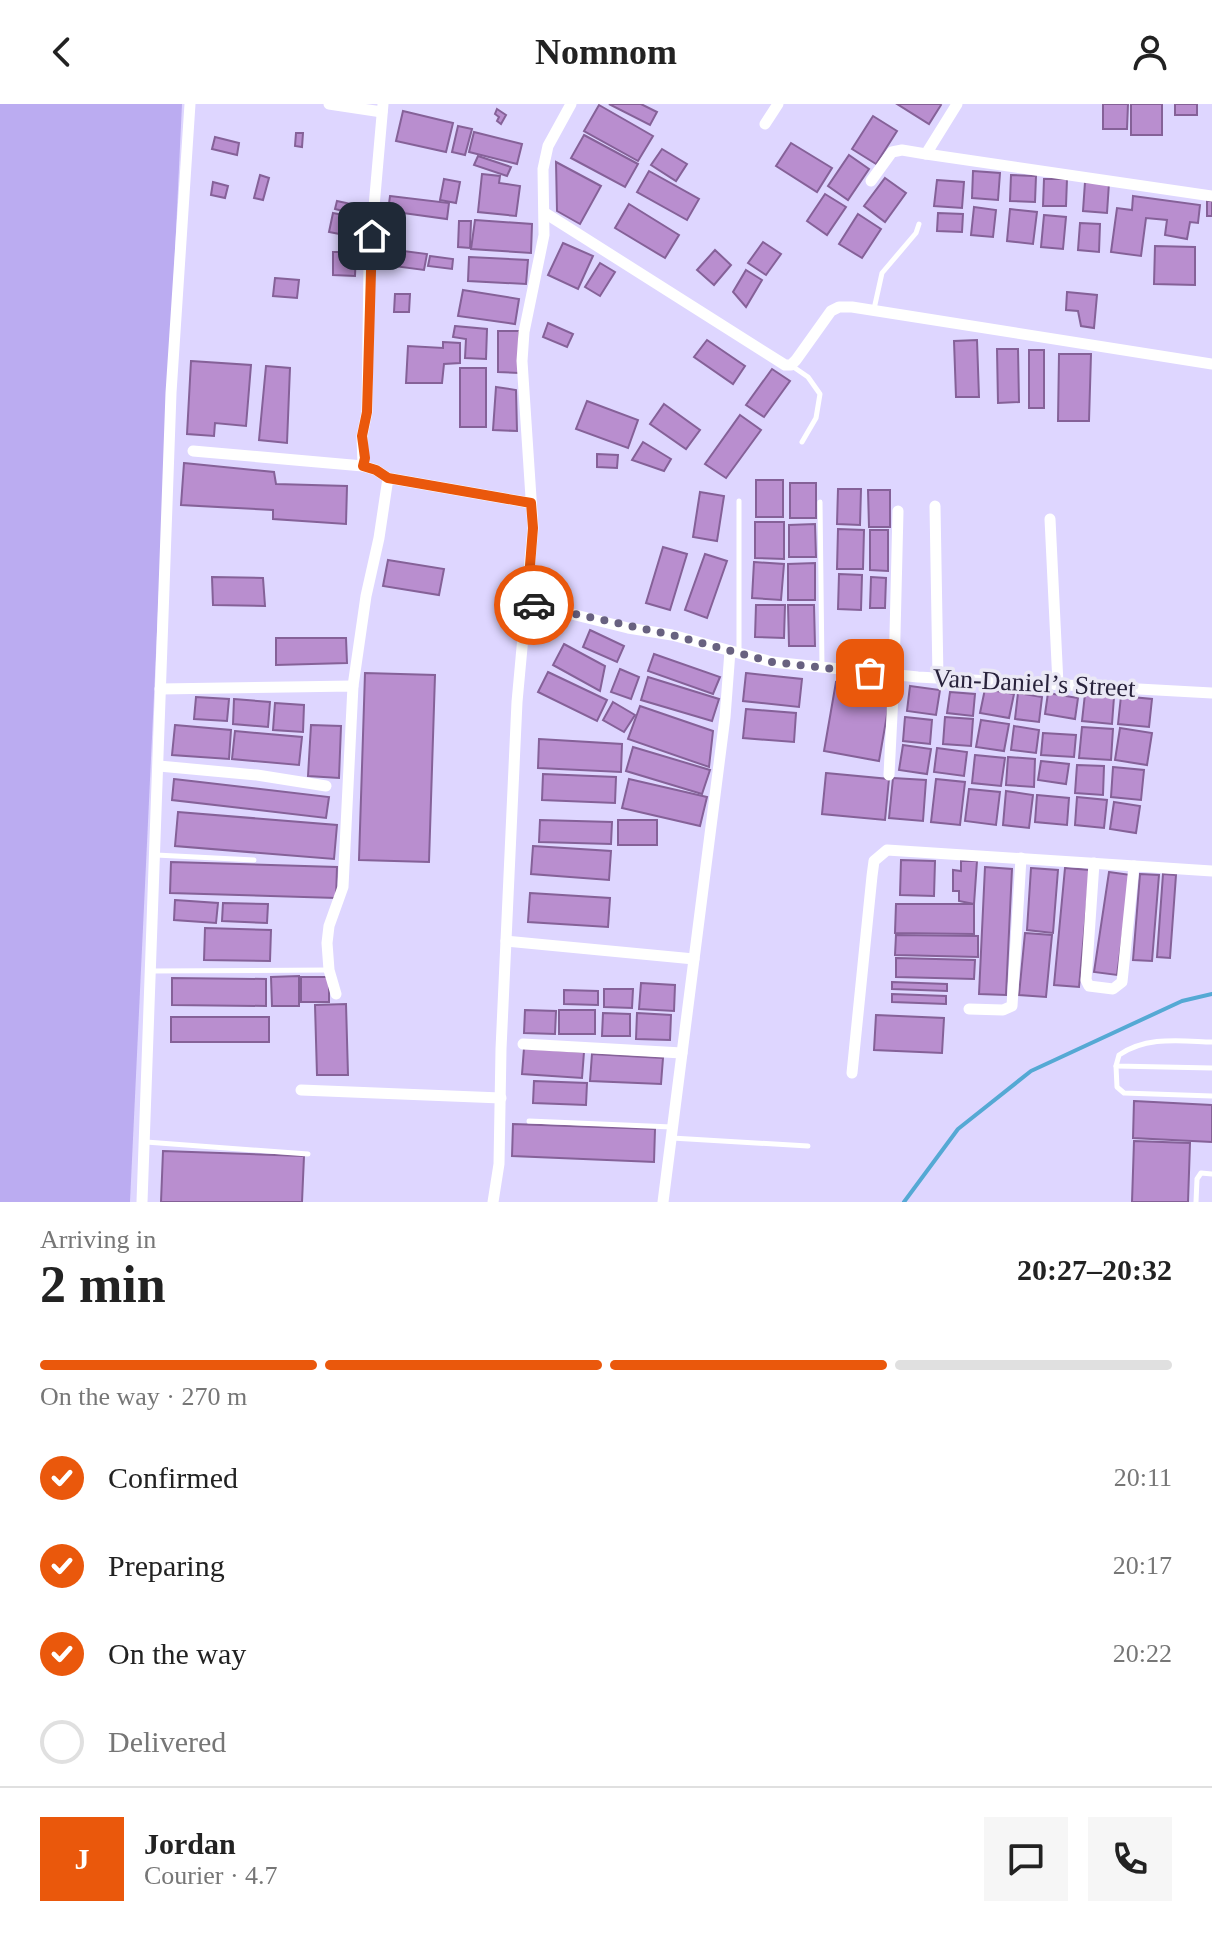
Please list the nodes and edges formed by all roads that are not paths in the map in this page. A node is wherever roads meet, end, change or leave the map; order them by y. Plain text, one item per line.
1 (190, 104) edge
2 (329, 104) edge
3 (571, 104) edge
4 (778, 104) edge
5 (957, 104) edge
6 (382, 108) edge
7 (765, 124) dead end
8 (926, 154) junction
9 (871, 181) dead end
10 (1212, 196) edge
11 (545, 213) junction
12 (919, 224) dead end
13 (874, 310) junction
14 (1212, 364) edge
15 (791, 365) junction
16 (802, 442) dead end
17 (193, 451) dead end
18 (363, 466) junction
19 (388, 478) junction
20 (739, 501) dead end
21 (820, 502) dead end
22 (531, 503) junction
23 (935, 506) dead end
24 (898, 511) dead end
25 (1050, 519) dead end
26 (527, 603) junction
27 (735, 652) junction
28 (822, 668) junction
29 (894, 675) junction
30 (938, 678) junction
31 (1058, 684) junction
32 (353, 686) junction
33 (160, 689) junction
34 (1212, 693) edge
35 (159, 766) junction
36 (889, 775) dead end
37 (326, 786) dead end
38 (155, 855) junction
39 (1021, 858) junction
40 (254, 860) dead end
41 (1094, 863) junction
42 (1134, 866) junction
43 (1212, 871) edge
44 (506, 941) junction
45 (694, 959) junction
46 (329, 970) junction
47 (151, 971) junction
48 (336, 994) dead end
49 (969, 1009) dead end
50 (1212, 1042) edge
51 (523, 1044) dead end
52 (682, 1053) junction
53 (1116, 1066) junction
54 (1212, 1068) edge
55 (852, 1073) dead end
56 (301, 1090) dead end
57 (1212, 1096) edge
58 (501, 1098) junction
59 (529, 1121) dead end
60 (671, 1132) junction
61 (145, 1142) junction
62 (808, 1146) dead end
63 (308, 1154) dead end
64 (1212, 1174) edge
65 (142, 1202) edge
66 (493, 1202) edge
67 (664, 1202) edge
68 (1196, 1202) edge

1 - 33 street
2 - 6 street
3 - 11 street
4 - 7 street
5 - 8 street
6 - 18 street
8 - 9 street
8 - 10 street
11 - 15 street
11 - 22 street
12 - 13 lane
13 - 14 street
13 - 15 street
15 - 16 lane
17 - 18 street
18 - 19 street
19 - 22 street
19 - 32 street
20 - 27 lane
21 - 28 lane
22 - 26 street
23 - 30 street
24 - 29 street
25 - 31 street
26 - 27 street, Van-Daniel’s Street
26 - 44 street
27 - 28 street, Van-Daniel’s Street
27 - 45 street
28 - 29 street, Van-Daniel’s Street
29 - 30 street, Van-Daniel’s Street
29 - 36 street
30 - 31 street, Van-Daniel’s Street
31 - 34 street, Van-Daniel’s Street
32 - 33 street
32 - 46 street
33 - 35 street
35 - 37 street
35 - 38 street
38 - 40 lane
38 - 47 street
39 - 41 street
39 - 49 street
39 - 55 street
41 - 42 street
41 - 42 street
42 - 43 street
44 - 45 street
44 - 58 street
45 - 52 street
46 - 47 lane
46 - 48 street
47 - 61 street
50 - 53 lane
51 - 52 street
52 - 60 street
53 - 54 lane
53 - 57 lane
56 - 58 street
58 - 66 street
59 - 60 lane
60 - 62 lane
60 - 67 street
61 - 63 lane
61 - 65 street
64 - 68 lane

